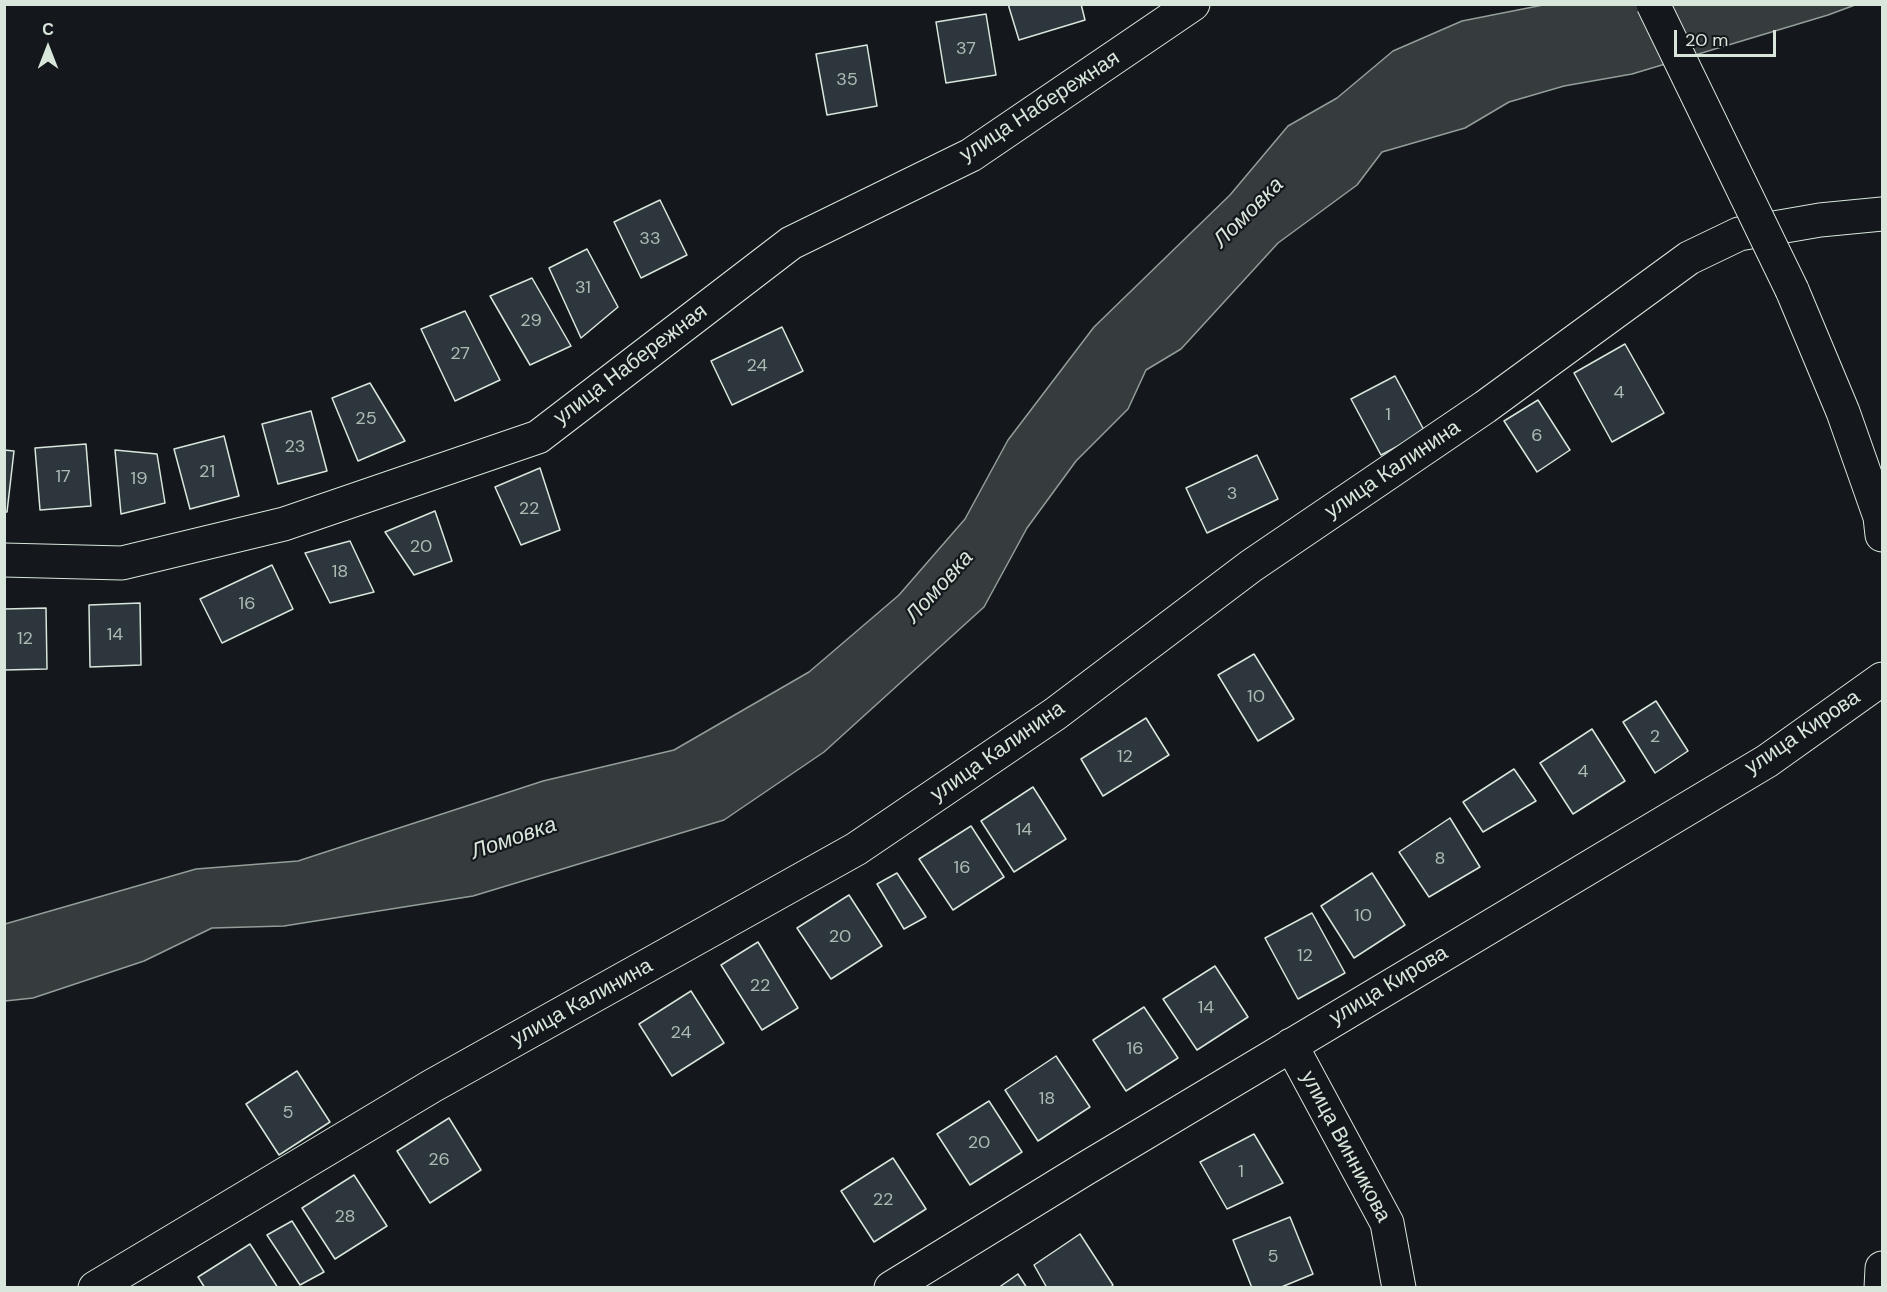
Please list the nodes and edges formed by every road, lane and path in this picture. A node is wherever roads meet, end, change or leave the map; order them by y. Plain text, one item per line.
1 (1193, 4) edge
2 (1653, 4) edge
3 (1882, 214) edge
4 (1882, 523) edge
5 (4, 560) edge
6 (1882, 678) edge
7 (1291, 1045) junction
8 (1882, 1268) edge
9 (95, 1287) edge
10 (891, 1287) edge
11 (1399, 1287) edge
12 (1881, 1287) edge

1 - 5 street, улица Набережная
2 - 4 street, bridge
3 - 9 street, улица Калинина
6 - 7 street, улица Кирова
7 - 10 street, улица Кирова
7 - 11 street, улица Винникова
8 - 12 street

